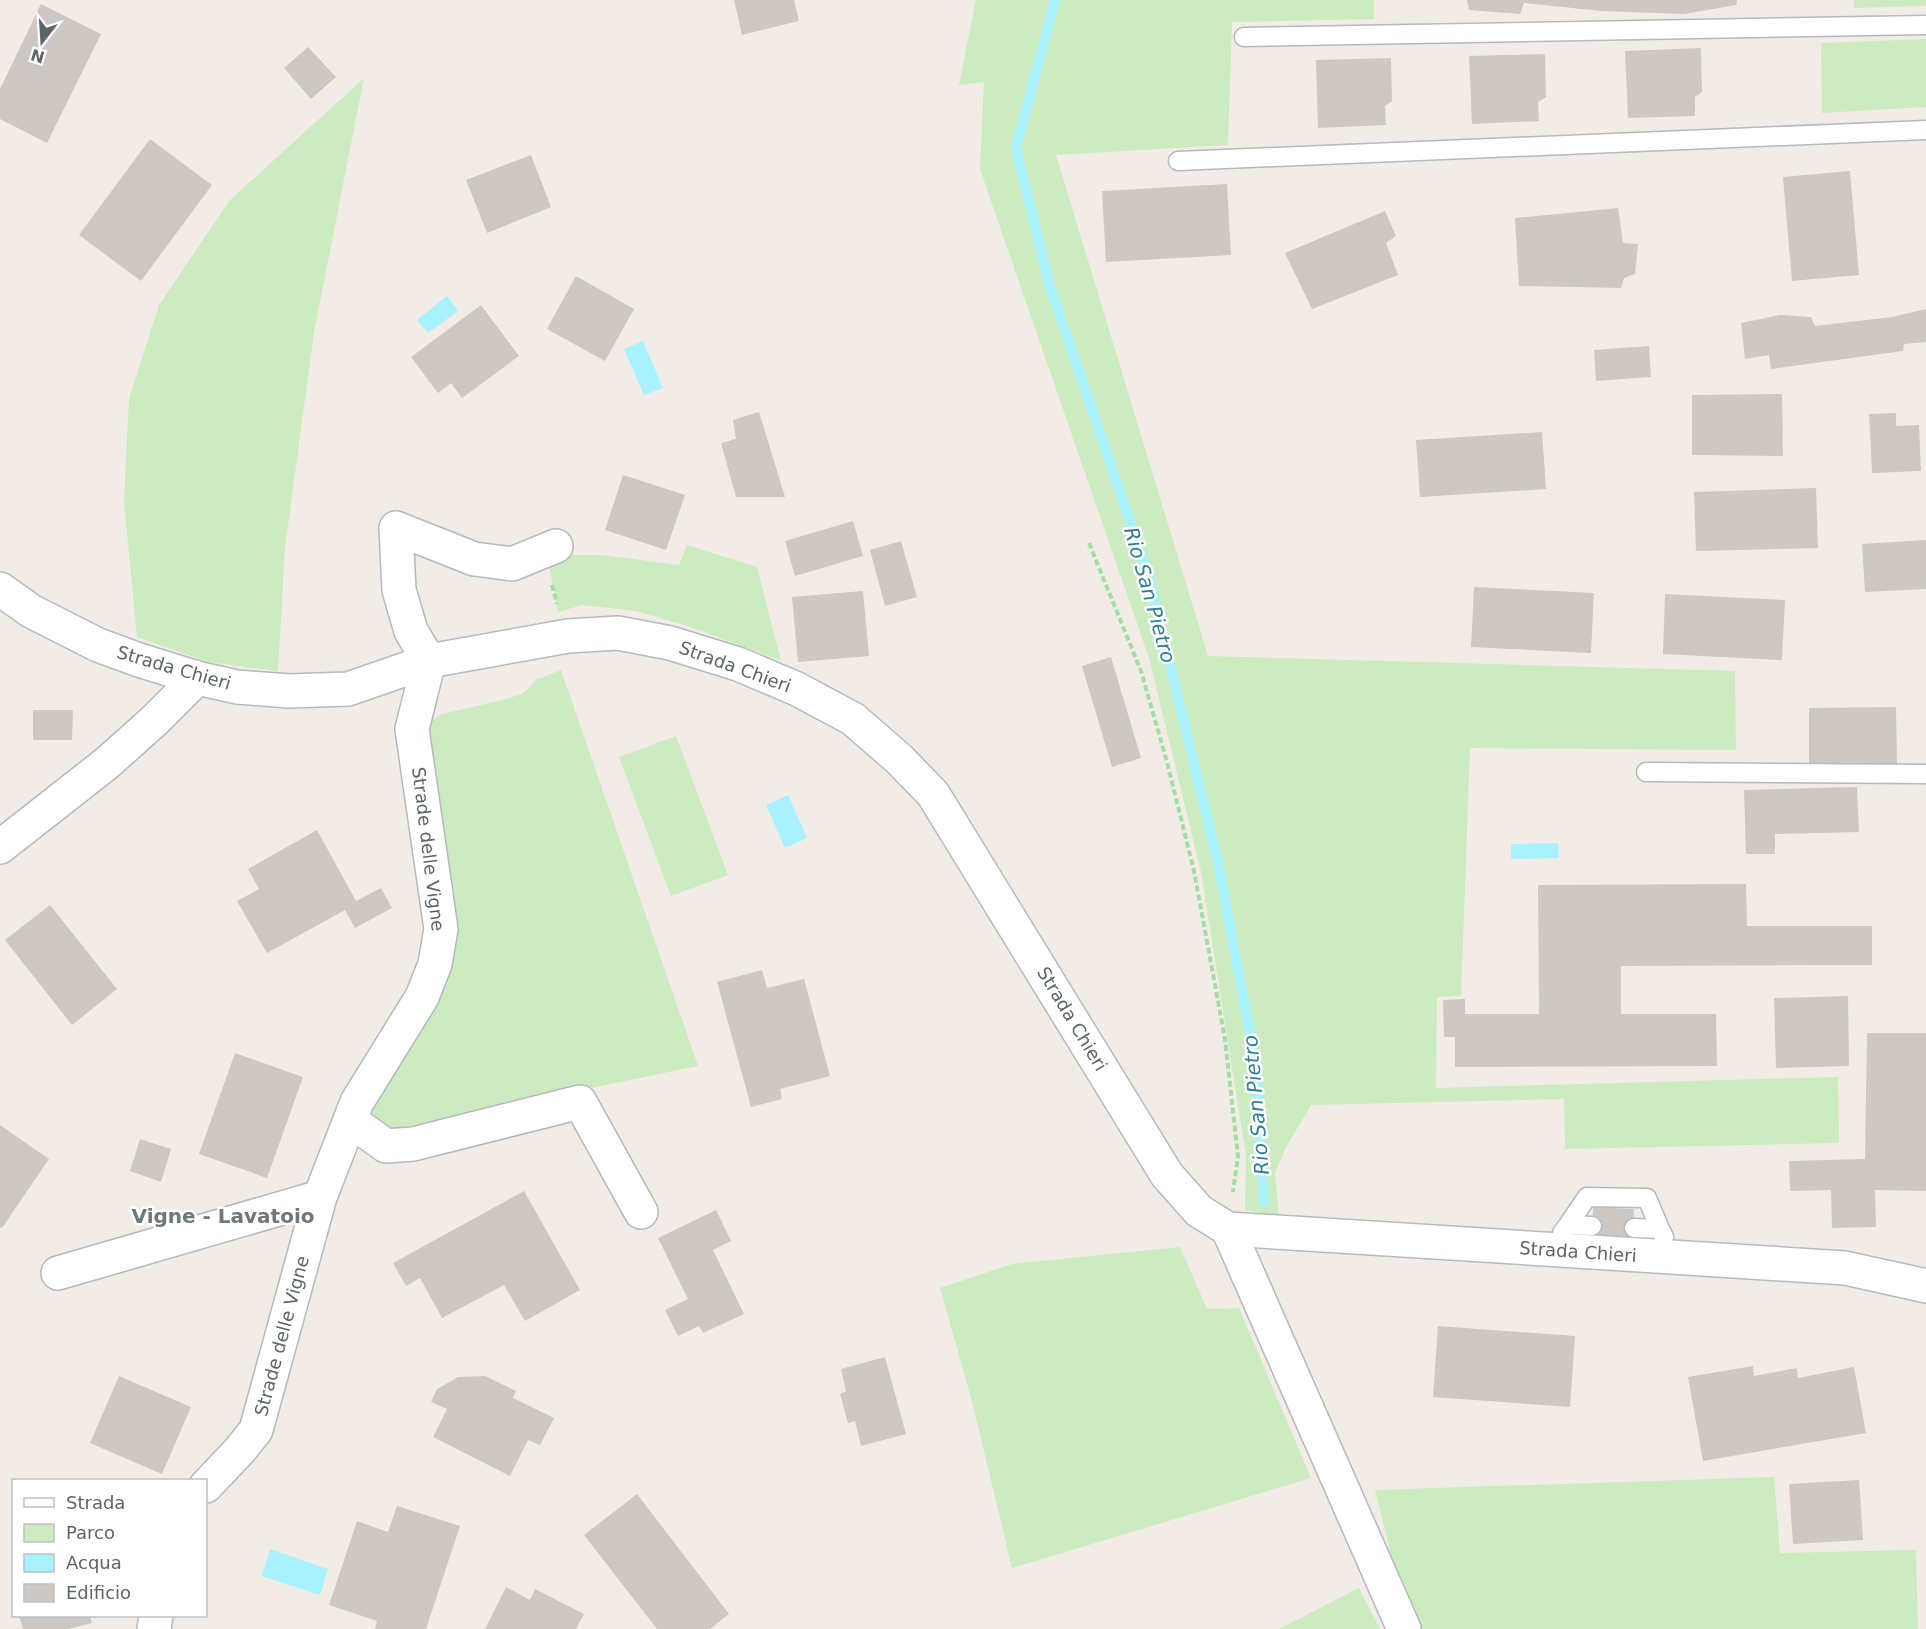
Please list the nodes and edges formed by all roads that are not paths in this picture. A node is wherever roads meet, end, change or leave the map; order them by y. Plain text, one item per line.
1 (1926, 25) edge
2 (1244, 37) dead end
3 (1926, 130) edge
4 (1178, 161) dead end
5 (556, 546) dead end
6 (0, 589) edge
7 (429, 662) junction
8 (197, 678) junction
9 (1646, 772) dead end
10 (1926, 774) edge
11 (0, 847) edge
12 (350, 1120) junction
13 (320, 1197) junction
14 (641, 1212) dead end
15 (1592, 1226) dead end
16 (1634, 1228) dead end
17 (1228, 1229) junction
18 (1558, 1237) junction
19 (1667, 1244) junction
20 (58, 1273) dead end
21 (1926, 1286) edge
22 (207, 1485) edge
23 (1404, 1629) edge

1 - 2 lane
3 - 4 lane
5 - 7 street
6 - 8 street, Strada Chieri
7 - 8 street, Strada Chieri
7 - 12 street, Strade delle Vigne
7 - 17 street, Strada Chieri
8 - 11 street
9 - 10 lane
12 - 13 street, Strade delle Vigne
12 - 14 street
13 - 20 street
13 - 22 street, Strade delle Vigne
15 - 18 lane
16 - 19 lane
17 - 18 street, Strada Chieri
17 - 23 street
18 - 19 street, Strada Chieri
18 - 19 lane
19 - 21 street, Strada Chieri

